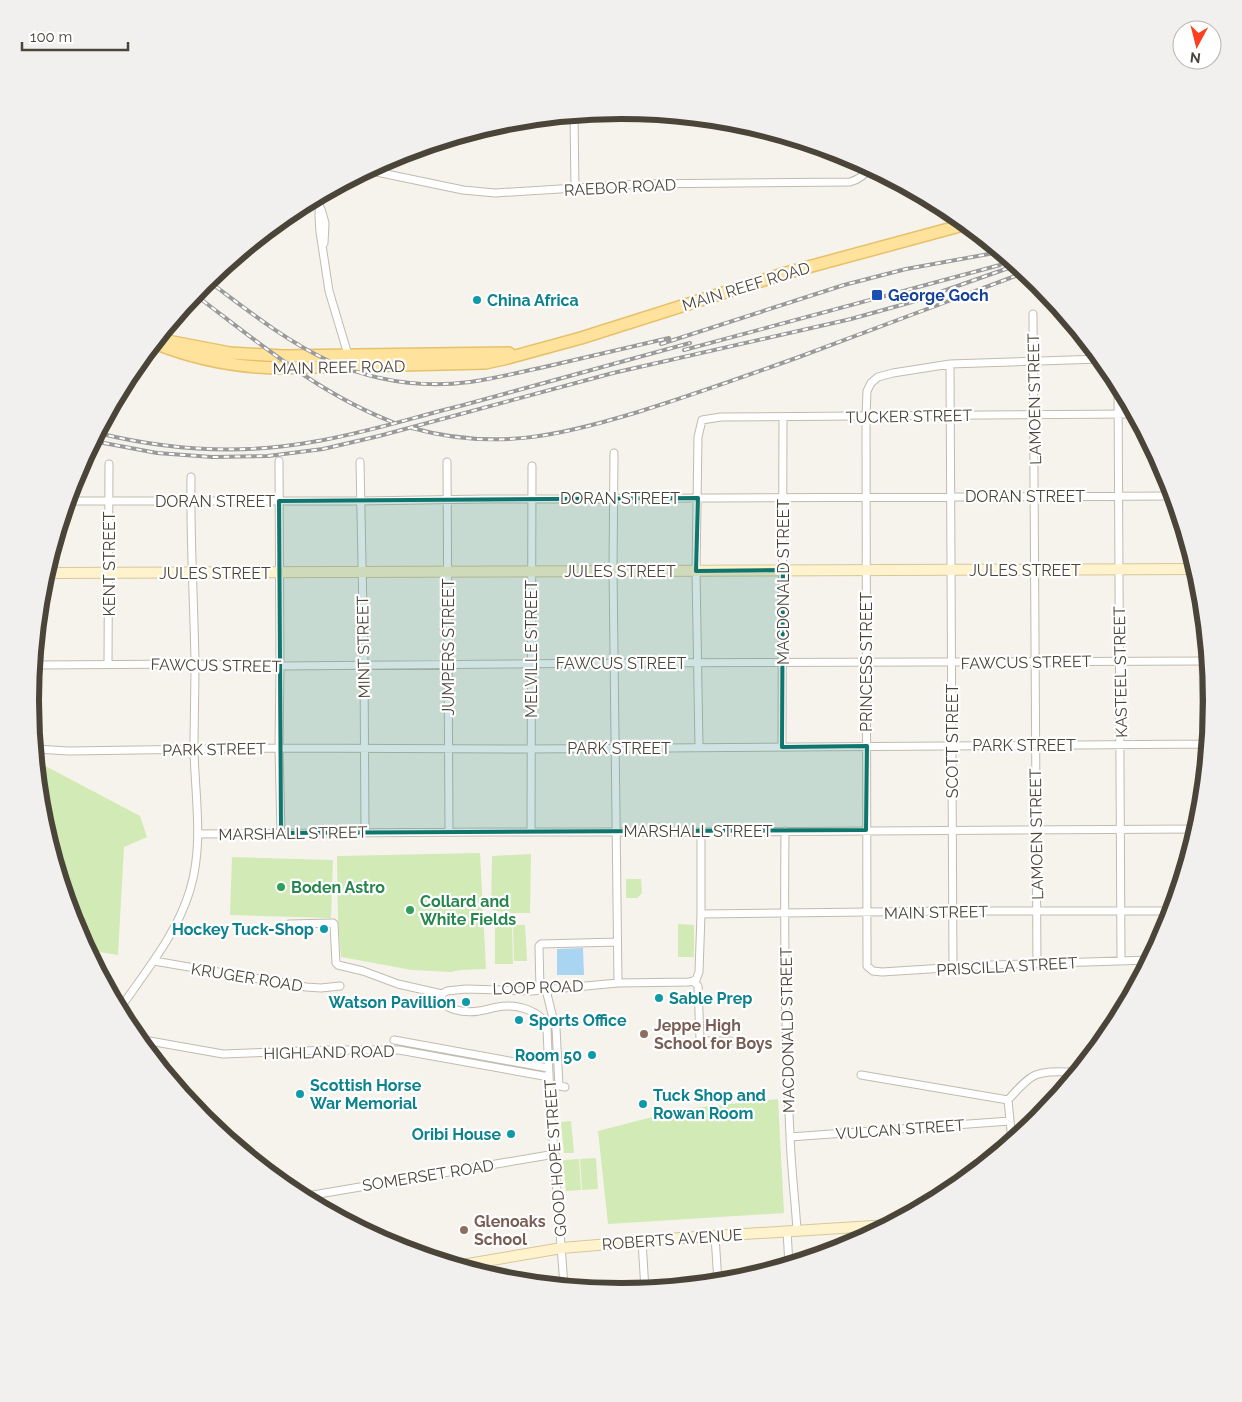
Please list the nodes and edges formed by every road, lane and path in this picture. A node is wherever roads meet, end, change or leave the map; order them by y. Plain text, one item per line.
1 (574, 121) edge
2 (378, 172) edge
3 (865, 173) edge
4 (575, 189) junction
5 (321, 203) edge
6 (957, 226) edge
7 (1033, 314) dead end
8 (164, 340) edge
9 (160, 346) edge
10 (1092, 359) edge
11 (349, 360) junction
12 (1034, 360) junction
13 (306, 361) junction
14 (950, 364) junction
15 (1119, 400) edge
16 (1119, 414) junction
17 (1127, 414) edge
18 (951, 415) junction
19 (1035, 415) junction
20 (783, 417) junction
21 (866, 417) junction
22 (614, 454) dead end
23 (279, 461) dead end
24 (360, 462) dead end
25 (447, 462) dead end
26 (109, 464) dead end
27 (532, 466) dead end
28 (190, 477) dead end
29 (952, 496) junction
30 (1036, 496) junction
31 (1119, 496) junction
32 (1166, 496) edge
33 (784, 497) junction
34 (867, 497) junction
35 (698, 498) junction
36 (447, 499) junction
37 (531, 499) junction
38 (615, 499) junction
39 (190, 500) junction
40 (75, 501) edge
41 (279, 501) junction
42 (361, 501) junction
43 (110, 502) junction
44 (1188, 569) edge
45 (613, 570) junction
46 (783, 570) junction
47 (951, 570) junction
48 (1036, 570) junction
49 (1118, 570) junction
50 (696, 571) junction
51 (866, 571) junction
52 (192, 572) junction
53 (361, 572) junction
54 (53, 573) edge
55 (110, 573) junction
56 (279, 573) junction
57 (448, 573) junction
58 (531, 573) junction
59 (1120, 661) junction
60 (1202, 661) edge
61 (783, 662) junction
62 (866, 662) junction
63 (1035, 662) junction
64 (614, 663) junction
65 (698, 663) junction
66 (952, 663) junction
67 (108, 664) junction
68 (195, 664) junction
69 (364, 664) junction
70 (532, 664) junction
71 (40, 665) edge
72 (447, 665) junction
73 (280, 666) junction
74 (1201, 744) edge
75 (952, 745) junction
76 (1036, 745) junction
77 (1121, 745) junction
78 (867, 746) junction
79 (699, 747) junction
80 (782, 747) junction
81 (279, 748) junction
82 (364, 748) junction
83 (448, 748) junction
84 (615, 748) junction
85 (41, 749) edge
86 (531, 749) junction
87 (194, 750) junction
88 (1120, 829) junction
89 (1189, 829) edge
90 (866, 830) junction
91 (952, 830) junction
92 (1036, 830) junction
93 (616, 831) junction
94 (785, 831) junction
95 (449, 832) junction
96 (530, 832) junction
97 (700, 832) junction
98 (280, 833) junction
99 (365, 833) junction
100 (198, 834) junction
101 (953, 911) junction
102 (1037, 912) junction
103 (1120, 912) junction
104 (1163, 912) edge
105 (867, 913) junction
106 (701, 914) junction
107 (784, 914) junction
108 (289, 924) dead end
109 (617, 942) junction
110 (1121, 960) junction
111 (1142, 960) edge
112 (154, 961) junction
113 (1037, 964) junction
114 (867, 966) joint
115 (953, 968) junction
116 (693, 982) junction
117 (618, 984) junction
118 (340, 986) dead end
119 (543, 990) junction
120 (442, 994) junction
121 (124, 1003) edge
122 (547, 1029) joint
123 (394, 1040) dead end
124 (149, 1041) edge
125 (730, 1041) dead end
126 (548, 1068) junction
127 (1069, 1072) edge
128 (862, 1075) dead end
129 (549, 1077) junction
130 (565, 1088) dead end
131 (1008, 1100) junction
132 (1010, 1121) junction
133 (1011, 1133) edge
134 (790, 1137) junction
135 (554, 1154) junction
136 (314, 1195) edge
137 (792, 1230) junction
138 (862, 1231) edge
139 (715, 1236) junction
140 (642, 1241) junction
141 (562, 1248) junction
142 (790, 1258) edge
143 (481, 1266) edge
144 (718, 1275) edge
145 (564, 1280) edge
146 (645, 1282) edge

1 - 4 street
2 - 4 street, RAEBOR ROAD
3 - 4 street, RAEBOR ROAD
5 - 11 street
6 - 11 main road, MAIN REEF ROAD
7 - 12 street, LAMOEN STREET
8 - 13 main road, MAIN REEF ROAD
9 - 13 main road, MAIN REEF ROAD
10 - 12 street
11 - 13 main road, MAIN REEF ROAD
12 - 14 street
12 - 19 street, LAMOEN STREET
14 - 18 street, SCOTT STREET
14 - 21 street, PRINCESS STREET
15 - 16 street, KASTEEL STREET
16 - 17 street, TUCKER STREET
16 - 19 street, TUCKER STREET
16 - 31 street, KASTEEL STREET
18 - 19 street, TUCKER STREET
18 - 21 street, TUCKER STREET
18 - 29 street, SCOTT STREET
19 - 30 street, LAMOEN STREET
20 - 21 street, TUCKER STREET
20 - 33 street, MACDONALD STREET
20 - 35 street, TUCKER STREET
21 - 34 street, PRINCESS STREET
22 - 38 street
23 - 41 street
24 - 42 street, MINT STREET
25 - 36 street, JUMPERS STREET
26 - 43 street, KENT STREET
27 - 37 street, MELVILLE STREET
28 - 39 street
29 - 30 street, DORAN STREET
29 - 34 street, DORAN STREET
29 - 47 street, SCOTT STREET
30 - 31 street, DORAN STREET
30 - 48 street, LAMOEN STREET
31 - 32 street, DORAN STREET
31 - 49 street, KASTEEL STREET
33 - 34 street, DORAN STREET
33 - 35 street, DORAN STREET
33 - 46 street, MACDONALD STREET
34 - 51 street, PRINCESS STREET
35 - 38 street, DORAN STREET
35 - 50 street
36 - 37 street, DORAN STREET
36 - 42 street, DORAN STREET
36 - 57 street, JUMPERS STREET
37 - 38 street, DORAN STREET
37 - 58 street, MELVILLE STREET
38 - 45 street
39 - 41 street, DORAN STREET
39 - 43 street, DORAN STREET
39 - 52 street
40 - 43 street, DORAN STREET
41 - 42 street, DORAN STREET
41 - 56 street
42 - 53 street, MINT STREET
43 - 55 street, KENT STREET
44 - 49 main road, JULES STREET
45 - 50 main road, JULES STREET
45 - 58 main road, JULES STREET
45 - 64 street
46 - 50 main road, JULES STREET
46 - 51 main road, JULES STREET
46 - 61 street, MACDONALD STREET
47 - 48 main road, JULES STREET
47 - 51 main road, JULES STREET
47 - 66 street, SCOTT STREET
48 - 49 main road, JULES STREET
48 - 63 street, LAMOEN STREET
49 - 59 street, KASTEEL STREET
50 - 65 street
51 - 62 street, PRINCESS STREET
52 - 55 main road, JULES STREET
52 - 56 main road, JULES STREET
52 - 68 street
53 - 56 main road, JULES STREET
53 - 57 main road, JULES STREET
53 - 69 street, MINT STREET
54 - 55 main road, JULES STREET
55 - 67 street, KENT STREET
56 - 73 street
57 - 58 main road, JULES STREET
57 - 72 street, JUMPERS STREET
58 - 70 street, MELVILLE STREET
59 - 60 street, FAWCUS STREET
59 - 63 street, FAWCUS STREET
59 - 77 street, KASTEEL STREET
61 - 62 street, FAWCUS STREET
61 - 65 street, FAWCUS STREET
61 - 80 street, MACDONALD STREET
62 - 66 street, FAWCUS STREET
62 - 78 street, PRINCESS STREET
63 - 66 street, FAWCUS STREET
63 - 76 street, LAMOEN STREET
64 - 65 street, FAWCUS STREET
64 - 70 street, FAWCUS STREET
64 - 84 street
65 - 79 street
66 - 75 street, SCOTT STREET
67 - 68 street, FAWCUS STREET
67 - 71 street, FAWCUS STREET
68 - 73 street, FAWCUS STREET
68 - 87 street
69 - 72 street, FAWCUS STREET
69 - 73 street, FAWCUS STREET
69 - 82 street, MINT STREET
70 - 72 street, FAWCUS STREET
70 - 86 street, MELVILLE STREET
72 - 83 street, JUMPERS STREET
73 - 81 street
74 - 77 street, PARK STREET
75 - 76 street, PARK STREET
75 - 78 street, PARK STREET
75 - 91 street, SCOTT STREET
76 - 77 street, PARK STREET
76 - 92 street, LAMOEN STREET
77 - 88 street, KASTEEL STREET
78 - 80 street, PARK STREET
78 - 90 street, PRINCESS STREET
79 - 80 street, PARK STREET
79 - 84 street, PARK STREET
81 - 82 street, PARK STREET
81 - 87 street, PARK STREET
81 - 98 street
82 - 83 street, PARK STREET
82 - 99 street, MINT STREET
83 - 86 street, PARK STREET
83 - 95 street, JUMPERS STREET
84 - 86 street, PARK STREET
84 - 93 street
85 - 87 street, PARK STREET
86 - 96 street, MELVILLE STREET
87 - 100 street
88 - 89 street, MARSHALL STREET
88 - 92 street, MARSHALL STREET
88 - 103 street, KASTEEL STREET
90 - 91 street, MARSHALL STREET
90 - 94 street, MARSHALL STREET
90 - 105 street, PRINCESS STREET
91 - 92 street, MARSHALL STREET
91 - 101 street, SCOTT STREET
92 - 102 street, LAMOEN STREET
93 - 96 street, MARSHALL STREET
93 - 97 street, MARSHALL STREET
93 - 109 street
94 - 97 street, MARSHALL STREET
94 - 107 street, MACDONALD STREET
95 - 96 street, MARSHALL STREET
95 - 99 street, MARSHALL STREET
97 - 106 street
98 - 99 street, MARSHALL STREET
98 - 100 street, MARSHALL STREET
100 - 112 street
101 - 102 street, MAIN STREET
101 - 105 street, MAIN STREET
101 - 115 street, SCOTT STREET
102 - 103 street, MAIN STREET
102 - 113 street, LAMOEN STREET
103 - 104 street, MAIN STREET
103 - 110 street, KASTEEL STREET
105 - 107 street, MAIN STREET
105 - 114 street, PRINCESS STREET
106 - 107 street, MAIN STREET
106 - 116 street
107 - 134 street, MACDONALD STREET
108 - 120 street
109 - 117 street
109 - 119 street
110 - 111 street, PRISCILLA STREET
110 - 113 street, PRISCILLA STREET
112 - 118 street, KRUGER ROAD
112 - 121 street
113 - 115 street, PRISCILLA STREET
114 - 115 street, PRISCILLA STREET
116 - 117 street, LOOP ROAD
116 - 125 street
117 - 119 street, LOOP ROAD
119 - 120 street, LOOP ROAD
119 - 130 street
120 - 122 street, LOOP ROAD
122 - 126 street, GOOD HOPE STREET
123 - 126 street, HIGHLAND ROAD
124 - 129 street, HIGHLAND ROAD
126 - 129 street, GOOD HOPE STREET
127 - 131 street
128 - 131 street
129 - 135 street, GOOD HOPE STREET
131 - 132 street
132 - 133 street
132 - 134 street, VULCAN STREET
134 - 137 street, MACDONALD STREET
135 - 136 street, SOMERSET ROAD
135 - 141 street, GOOD HOPE STREET
137 - 138 main road, ROBERTS AVENUE
137 - 139 main road, ROBERTS AVENUE
137 - 142 street, MACDONALD STREET
139 - 140 main road, ROBERTS AVENUE
139 - 144 street
140 - 141 main road, ROBERTS AVENUE
140 - 146 street
141 - 143 main road, ROBERTS AVENUE
141 - 145 street, GOOD HOPE STREET

